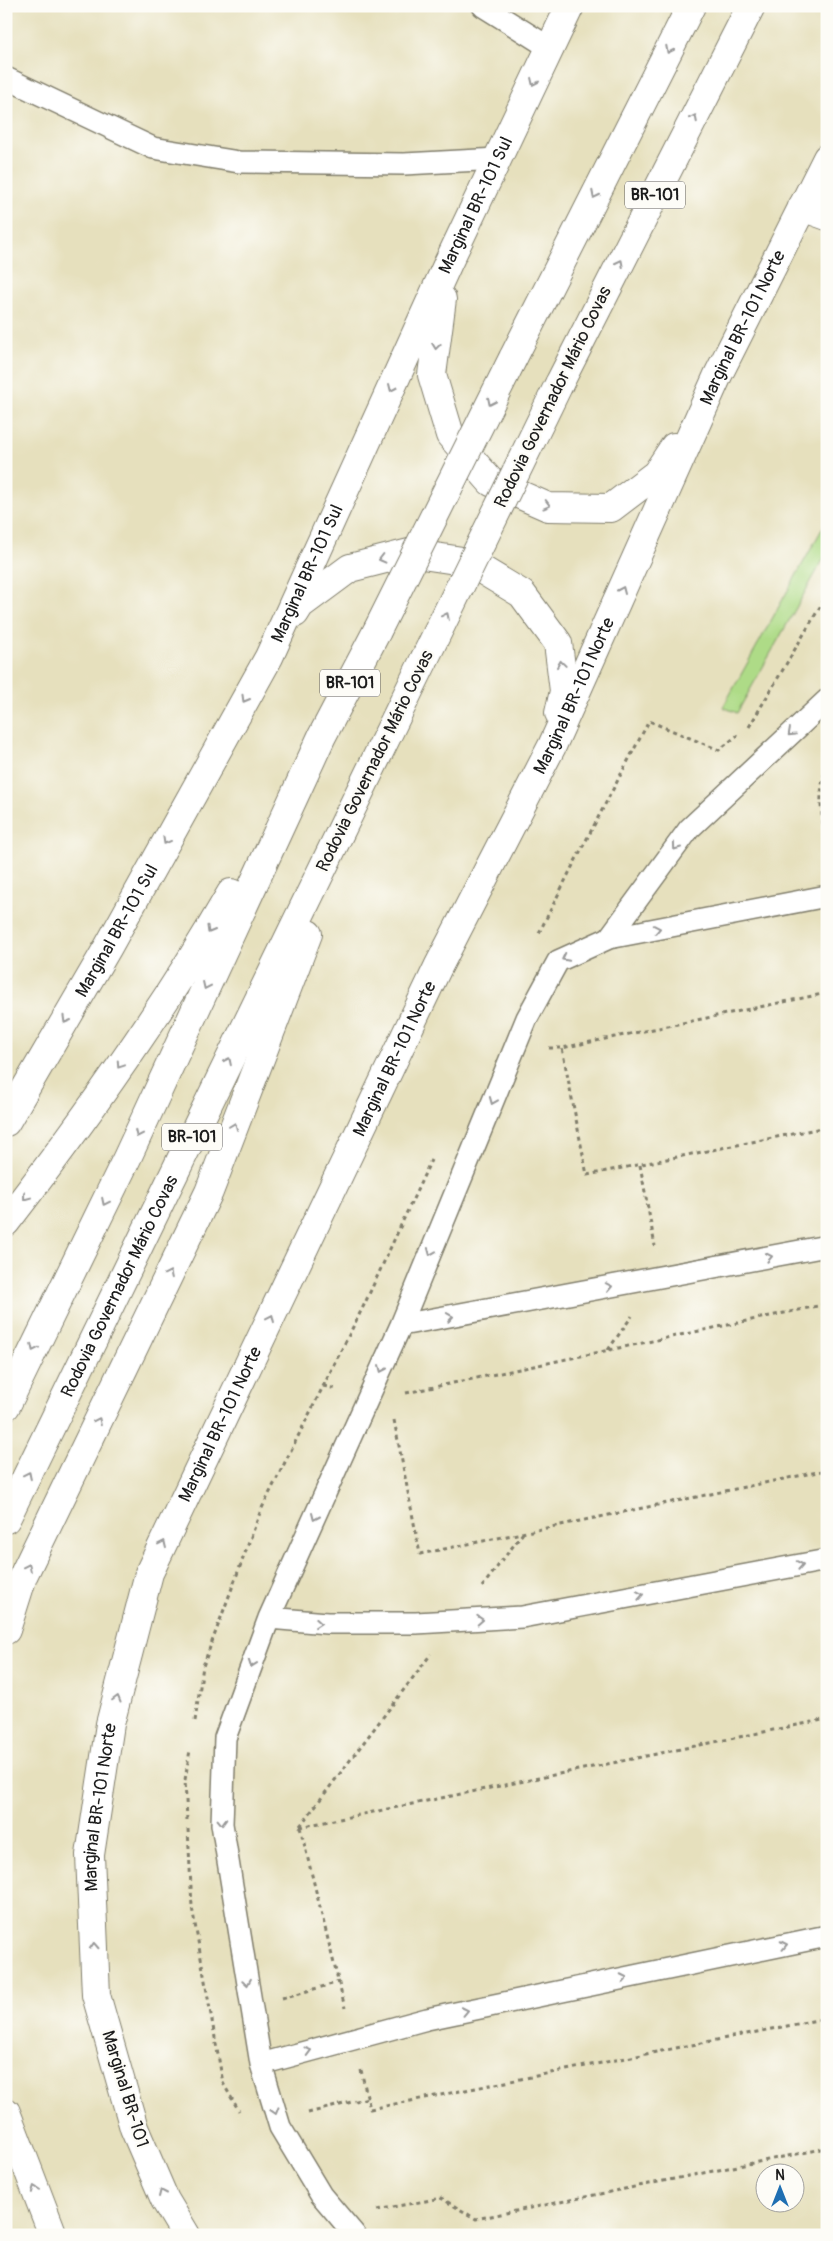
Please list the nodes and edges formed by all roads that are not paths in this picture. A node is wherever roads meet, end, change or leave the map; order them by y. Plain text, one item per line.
1 (483, 6) edge
2 (570, 6) edge
3 (691, 6) edge
4 (751, 6) edge
5 (550, 48) junction
6 (6, 78) edge
7 (498, 158) junction
8 (827, 158) edge
9 (814, 212) edge
10 (448, 263) junction
11 (718, 376) junction
12 (269, 657) junction
13 (827, 700) edge
14 (322, 736) junction
15 (552, 746) junction
16 (377, 756) junction
17 (827, 896) edge
18 (609, 938) junction
19 (6, 1122) edge
20 (6, 1222) edge
21 (827, 1246) edge
22 (402, 1325) junction
23 (6, 1406) edge
24 (6, 1519) edge
25 (827, 1560) edge
26 (269, 1618) junction
27 (6, 1630) edge
28 (827, 1936) edge
29 (96, 1995) joint
30 (261, 2064) junction
31 (6, 2112) edge
32 (53, 2235) edge
33 (186, 2235) edge
34 (356, 2235) edge

1 - 5 lane
2 - 5 main road, Marginal BR-101 Sul
3 -> 14 main road, BR-101, bridge
16 -> 4 main road, Rodovia Governador Mário Covas / BR-101, bridge
5 -> 7 main road, Marginal BR-101 Sul
6 - 7 lane
7 - 10 main road, Marginal BR-101 Sul
8 - 9 main road, Marginal BR-101 Norte
9 - 11 main road, Marginal BR-101 Norte
10 -> 11 main road
10 -> 12 main road, Marginal BR-101 Sul
15 -> 11 main road, Marginal BR-101 Norte
15 -> 12 main road
12 -> 19 main road, Marginal BR-101 Sul
13 -> 18 lane
14 -> 20 main road
14 -> 23 main road, BR-101
29 -> 15 main road, Marginal BR-101 Norte
24 -> 16 main road, Rodovia Governador Mário Covas / BR-101
27 -> 16 main road
18 -> 17 lane
18 -> 22 lane
22 -> 21 lane
22 -> 26 lane
26 -> 25 lane
26 -> 30 lane
30 -> 28 lane
33 -> 29 main road, Marginal BR-101
30 -> 34 lane
32 -> 31 main road

